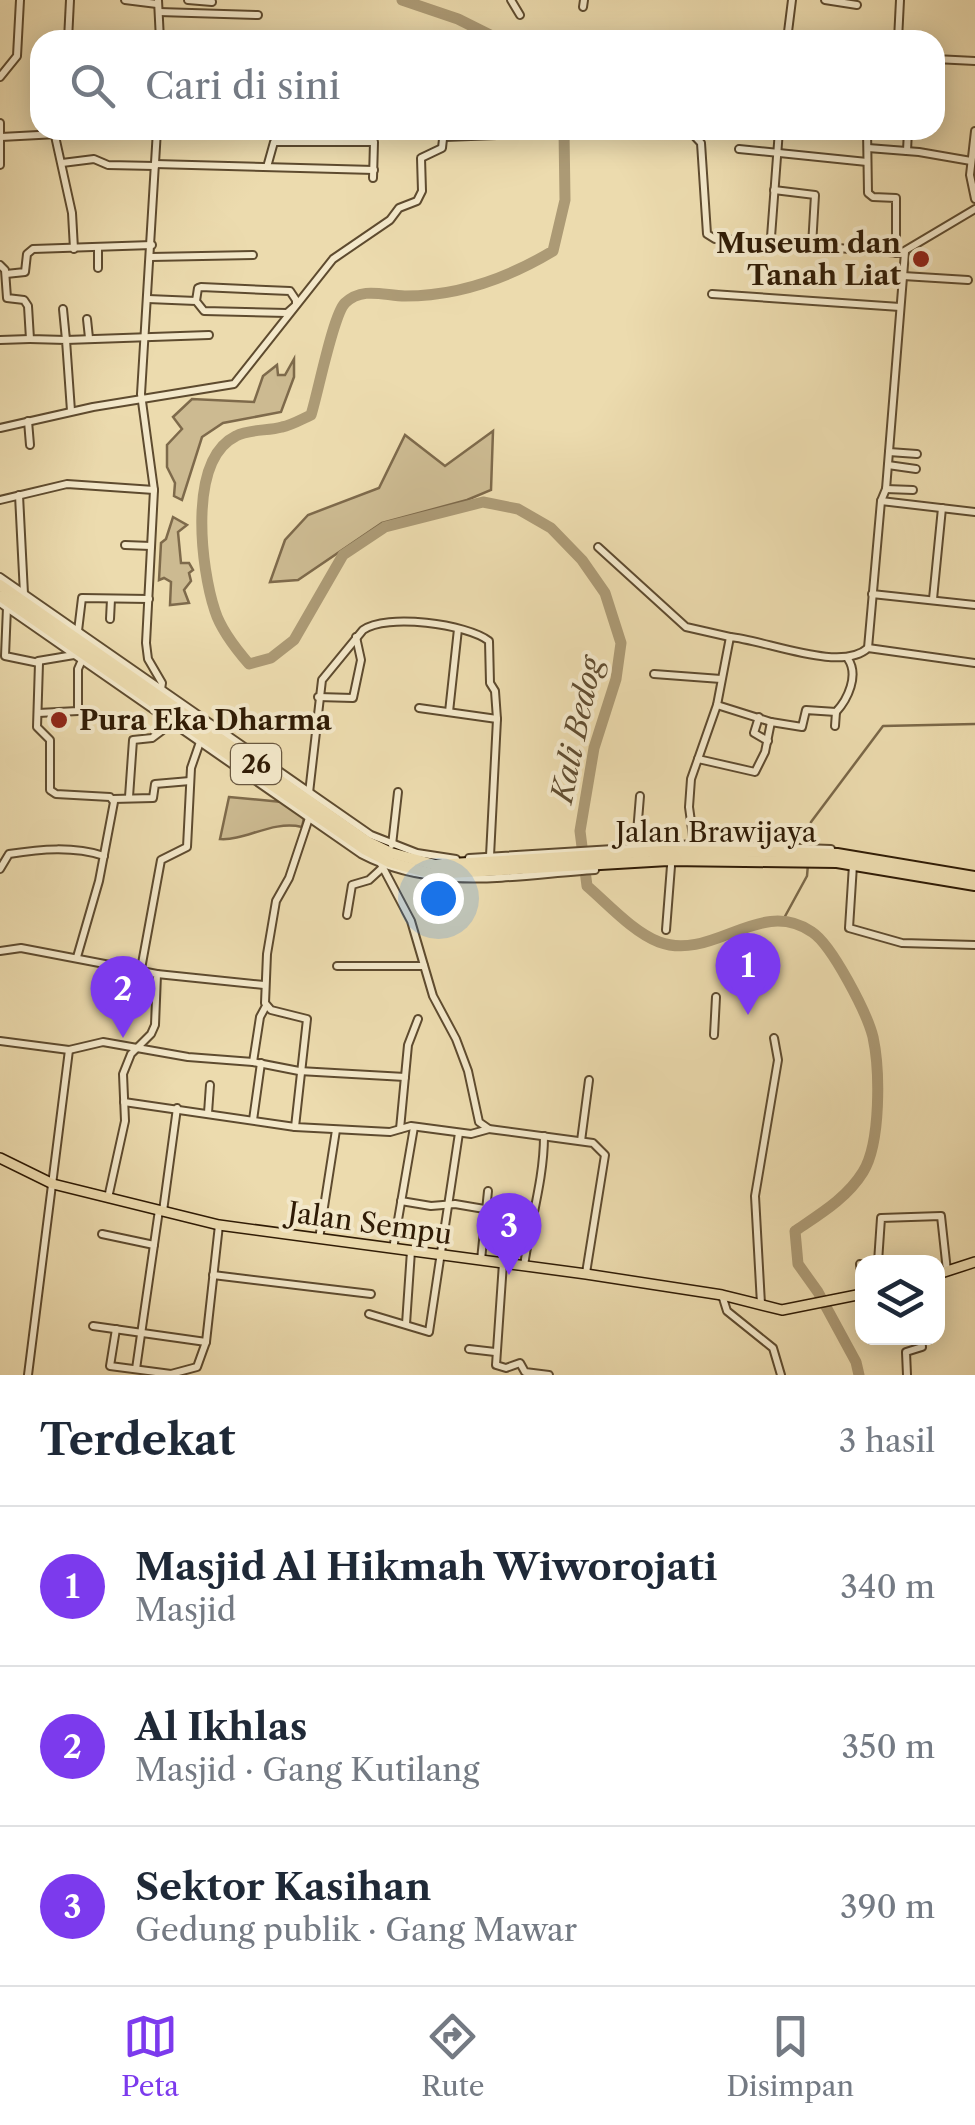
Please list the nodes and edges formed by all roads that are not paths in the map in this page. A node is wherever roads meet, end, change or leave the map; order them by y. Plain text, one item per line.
1 (20, 0) edge
2 (70, 0) edge
3 (125, 0) edge
4 (188, 0) edge
5 (511, 0) edge
6 (792, 0) edge
7 (826, 0) edge
8 (900, 0) edge
9 (212, 2) edge
10 (158, 5) edge
11 (857, 5) dead end
12 (258, 15) dead end
13 (520, 15) dead end
14 (68, 30) edge
15 (159, 30) edge
16 (789, 30) edge
17 (898, 30) edge
18 (945, 60) edge
19 (975, 61) edge
20 (0, 76) edge
21 (0, 123) edge
22 (975, 130) edge
23 (30, 137) edge
24 (1, 138) edge
25 (56, 140) edge
26 (156, 140) edge
27 (444, 140) edge
28 (698, 140) edge
29 (778, 140) edge
30 (868, 140) edge
31 (908, 140) edge
32 (868, 148) junction
33 (739, 149) dead end
34 (907, 151) junction
35 (777, 154) junction
36 (971, 161) junction
37 (867, 162) junction
38 (62, 163) junction
39 (0, 165) edge
40 (155, 165) junction
41 (267, 167) junction
42 (774, 190) junction
43 (975, 199) edge
44 (973, 210) edge
45 (771, 242) junction
46 (152, 245) junction
47 (812, 246) junction
48 (98, 247) junction
49 (74, 249) junction
50 (901, 253) junction
51 (253, 255) dead end
52 (151, 257) junction
53 (0, 265) edge
54 (98, 268) dead end
55 (6, 274) junction
56 (902, 276) junction
57 (968, 280) dead end
58 (712, 294) dead end
59 (148, 299) junction
60 (196, 302) junction
61 (900, 308) junction
62 (63, 309) dead end
63 (88, 319) dead end
64 (142, 335) junction
65 (209, 335) dead end
66 (88, 338) junction
67 (30, 339) junction
68 (0, 340) edge
69 (66, 340) junction
70 (141, 401) junction
71 (71, 411) junction
72 (28, 421) junction
73 (0, 428) edge
74 (30, 446) dead end
75 (892, 453) junction
76 (918, 454) dead end
77 (891, 466) junction
78 (916, 469) dead end
79 (886, 489) junction
80 (154, 490) junction
81 (914, 490) dead end
82 (18, 495) junction
83 (0, 500) edge
84 (880, 501) junction
85 (942, 508) junction
86 (975, 512) edge
87 (125, 545) dead end
88 (150, 546) junction
89 (598, 547) dead end
90 (0, 577) edge
91 (0, 585) edge
92 (24, 594) junction
93 (872, 594) junction
94 (933, 598) junction
95 (149, 599) junction
96 (111, 600) junction
97 (2, 602) edge
98 (975, 605) edge
99 (110, 619) dead end
100 (458, 629) junction
101 (78, 631) junction
102 (356, 638) junction
103 (730, 638) junction
104 (868, 648) junction
105 (2, 652) edge
106 (74, 654) junction
107 (847, 658) junction
108 (82, 660) junction
109 (38, 661) junction
110 (975, 664) edge
111 (654, 674) dead end
112 (721, 679) junction
113 (161, 689) junction
114 (318, 696) junction
115 (717, 705) junction
116 (419, 708) dead end
117 (38, 712) junction
118 (449, 712) junction
119 (836, 712) junction
120 (759, 717) junction
121 (498, 719) junction
122 (172, 722) junction
123 (771, 722) junction
124 (835, 726) dead end
125 (768, 741) junction
126 (200, 742) junction
127 (698, 759) junction
128 (190, 780) junction
129 (398, 792) dead end
130 (309, 793) junction
131 (640, 796) dead end
132 (129, 797) junction
133 (113, 799) junction
134 (309, 818) junction
135 (694, 844) junction
136 (392, 845) junction
137 (636, 845) junction
138 (104, 856) junction
139 (782, 857) junction
140 (490, 859) junction
141 (594, 860) junction
142 (539, 863) junction
143 (671, 866) junction
144 (381, 867) junction
145 (852, 868) junction
146 (0, 869) edge
147 (975, 875) edge
148 (975, 888) edge
149 (347, 915) dead end
150 (666, 930) dead end
151 (975, 945) edge
152 (0, 951) edge
153 (76, 957) junction
154 (337, 966) dead end
155 (424, 966) junction
156 (141, 969) junction
157 (158, 974) junction
158 (264, 984) junction
159 (716, 998) dead end
160 (266, 1006) junction
161 (418, 1019) dead end
162 (714, 1035) dead end
163 (774, 1038) dead end
164 (0, 1041) edge
165 (69, 1050) junction
166 (134, 1050) junction
167 (257, 1062) junction
168 (299, 1071) junction
169 (405, 1078) junction
170 (588, 1080) dead end
171 (210, 1086) dead end
172 (124, 1102) junction
173 (178, 1108) junction
174 (208, 1113) junction
175 (254, 1120) junction
176 (414, 1126) junction
177 (295, 1127) junction
178 (400, 1129) junction
179 (489, 1129) junction
180 (336, 1130) junction
181 (459, 1133) junction
182 (544, 1136) junction
183 (581, 1141) junction
184 (0, 1158) edge
185 (53, 1184) junction
186 (488, 1191) dead end
187 (108, 1198) junction
188 (401, 1200) junction
189 (448, 1205) junction
190 (486, 1210) junction
191 (161, 1211) junction
192 (531, 1217) junction
193 (219, 1225) junction
194 (102, 1234) dead end
195 (318, 1238) junction
196 (154, 1245) junction
197 (393, 1248) junction
198 (411, 1251) junction
199 (440, 1255) junction
200 (878, 1255) edge
201 (942, 1255) edge
202 (481, 1260) junction
203 (975, 1262) edge
204 (503, 1263) junction
205 (524, 1266) junction
206 (945, 1271) edge
207 (586, 1274) junction
208 (213, 1275) junction
209 (371, 1294) dead end
210 (722, 1295) junction
211 (855, 1295) edge
212 (761, 1304) junction
213 (368, 1314) dead end
214 (406, 1324) junction
215 (93, 1326) dead end
216 (116, 1329) junction
217 (143, 1333) junction
218 (206, 1342) junction
219 (922, 1345) edge
220 (468, 1349) dead end
221 (496, 1352) junction
222 (136, 1369) junction
223 (28, 1375) edge
224 (549, 1375) edge
225 (780, 1375) edge
226 (907, 1375) edge

1 - 20 street
2 - 14 street
3 - 10 street
4 - 9 street
5 - 13 street
6 - 16 street
7 - 11 street
8 - 17 street
10 - 12 street
10 - 15 street
18 - 19 street
21 - 24 street
22 - 36 street
23 - 24 street
24 - 39 street
25 - 38 street
26 - 40 street
27 - 70 street
28 - 45 street
29 - 35 street
30 - 32 street
31 - 34 street
32 - 34 street
32 - 37 street
33 - 35 street
34 - 36 street
35 - 37 street
35 - 42 street
36 - 43 street
37 - 50 street
38 - 40 street
38 - 49 street
40 - 41 street
40 - 46 street
41 - 41 street
42 - 45 street
42 - 47 street
43 - 44 street
44 - 50 street
45 - 47 street
46 - 48 street
46 - 52 street
47 - 50 street
48 - 49 street
48 - 54 street
49 - 55 street
50 - 56 street
51 - 52 street
52 - 59 street
53 - 55 street
55 - 67 street
56 - 57 street
56 - 61 street
58 - 61 street
59 - 60 street
59 - 64 street
60 - 60 street
61 - 75 street
62 - 69 street
63 - 66 street
64 - 65 street
64 - 66 street
64 - 70 street
66 - 69 street
67 - 68 street
67 - 69 street
69 - 71 street
70 - 71 street
70 - 80 street
71 - 72 street
72 - 73 street
72 - 74 street
75 - 76 street
75 - 77 street
77 - 78 street
77 - 79 street
79 - 81 street
79 - 84 street
80 - 82 street
80 - 88 street
82 - 83 street
82 - 92 street
84 - 85 street
84 - 93 street
85 - 86 street
85 - 94 street
87 - 88 street
88 - 95 street
89 - 103 street
90 - 92 street
91 - 140 highway, Jalan Brawijaya / 26
92 - 101 street
93 - 94 street
93 - 104 street
94 - 98 street
95 - 96 street
95 - 113 street
96 - 99 street
96 - 101 street
97 - 105 street
97 - 106 street
97 - 142 highway, Jalan Brawijaya / 26
100 - 102 street
100 - 118 street
100 - 121 street
101 - 113 street
102 - 114 street
102 - 114 street
103 - 107 street
103 - 112 street
104 - 107 street
104 - 110 street
105 - 109 street
106 - 108 street
106 - 109 street
107 - 119 street
108 - 117 street
108 - 122 street
109 - 117 street
111 - 112 street
112 - 115 street
113 - 130 street
114 - 130 street
115 - 120 street
115 - 127 street
116 - 118 street
117 - 133 street
118 - 121 street
119 - 123 street
119 - 124 street
120 - 123 street
120 - 125 street
121 - 140 street
122 - 126 street
122 - 132 street
123 - 125 street
125 - 127 street
126 - 128 street
126 - 134 street
127 - 135 street
128 - 132 street
128 - 156 street
129 - 136 street
130 - 136 street
131 - 137 street
132 - 133 street
133 - 138 street
134 - 144 street
134 - 158 street
135 - 137 street
135 - 139 street
136 - 140 street
137 - 141 street
138 - 146 street
138 - 153 street
139 - 141 highway, Jalan Brawijaya / 26
139 - 143 highway
139 - 145 highway, Jalan Brawijaya / 26
139 - 147 highway, Jalan Brawijaya / 26
140 - 142 highway, Jalan Brawijaya / 26
141 - 142 highway, Jalan Brawijaya / 26
141 - 143 highway
142 - 144 street
143 - 150 street
144 - 149 street
144 - 155 street
145 - 148 highway, Jalan Brawijaya
145 - 151 street
152 - 153 street
153 - 156 street
154 - 155 street
155 - 179 street
156 - 157 street
157 - 158 street
157 - 166 street
158 - 160 street
159 - 162 street
160 - 167 street
160 - 168 street
161 - 169 street
163 - 212 street
164 - 165 street
165 - 166 street
165 - 185 street
166 - 167 street
166 - 172 street
167 - 168 street
167 - 175 street
168 - 169 street
168 - 177 street
169 - 178 street
170 - 183 street
171 - 174 street
172 - 173 street
172 - 187 street
173 - 174 street
173 - 191 street
174 - 175 street
175 - 177 street
176 - 178 street
176 - 181 street
176 - 188 street
177 - 180 street
178 - 180 street
179 - 181 street
179 - 182 street
180 - 195 street
181 - 189 street
182 - 183 street
182 - 192 street
183 - 207 street
184 - 185 main road, Jalan Sempu
185 - 187 main road, Jalan Sempu
185 - 223 street
186 - 190 street
187 - 191 main road, Jalan Sempu
188 - 189 street
188 - 197 street
189 - 190 street
189 - 199 street
190 - 192 street
190 - 202 street
191 - 193 main road, Jalan Sempu
191 - 196 street
192 - 205 street
193 - 195 main road, Jalan Sempu
193 - 208 street
194 - 196 street
195 - 197 main road, Jalan Sempu
196 - 217 street
197 - 198 main road, Jalan Sempu
198 - 199 main road, Jalan Sempu
198 - 214 street
199 - 202 main road, Jalan Sempu
199 - 214 street
200 - 201 street
202 - 204 main road, Jalan Sempu
203 - 206 main road
204 - 205 main road, Jalan Sempu
204 - 221 street
205 - 207 main road, Jalan Sempu
207 - 210 main road, Jalan Sempu
208 - 209 street
208 - 218 street
210 - 212 main road, Jalan Sempu
210 - 225 street
211 - 212 main road, Jalan Sempu
213 - 214 street
215 - 216 street
216 - 217 street
216 - 222 street
217 - 218 street
217 - 222 street
218 - 222 street
219 - 226 street
220 - 221 street
221 - 224 street

